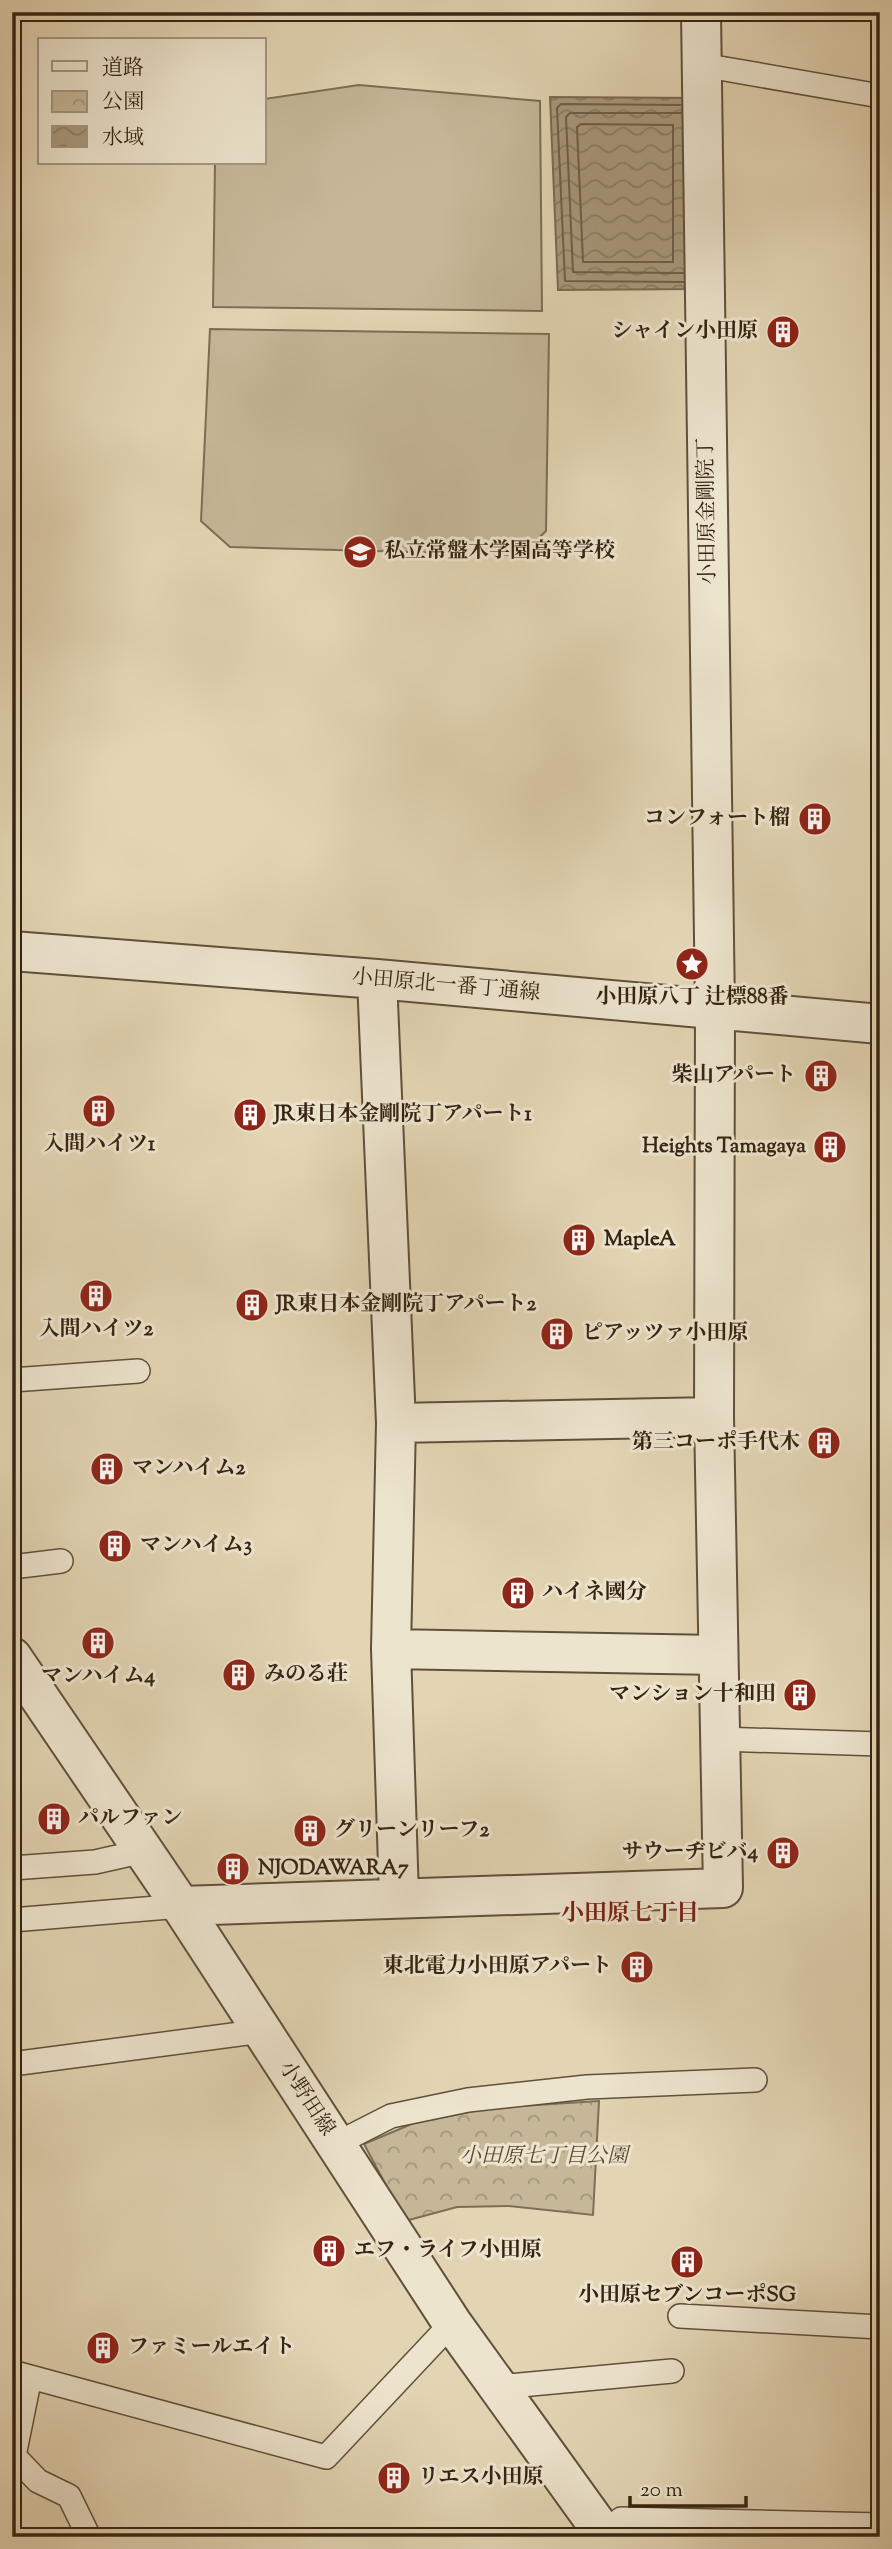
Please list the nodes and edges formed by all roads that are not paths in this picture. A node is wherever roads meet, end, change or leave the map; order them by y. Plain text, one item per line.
1 (701, 12) edge
2 (702, 65) junction
3 (880, 96) edge
4 (12, 951) edge
5 (377, 979) junction
6 (715, 1009) junction
7 (880, 1024) edge
8 (138, 1371) dead end
9 (12, 1380) edge
10 (714, 1417) junction
11 (396, 1423) junction
12 (61, 1561) dead end
13 (12, 1567) edge
14 (391, 1649) junction
15 (717, 1655) junction
16 (13, 1659) edge
17 (719, 1739) junction
18 (880, 1744) edge
19 (144, 1851) junction
20 (12, 1868) edge
21 (399, 1897) junction
22 (181, 1906) junction
23 (12, 1920) edge
24 (263, 2031) junction
25 (12, 2064) edge
26 (755, 2080) dead end
27 (336, 2144) junction
28 (680, 2316) dead end
29 (452, 2323) junction
30 (880, 2327) edge
31 (672, 2371) dead end
32 (21, 2375) edge
33 (498, 2387) junction
34 (880, 2525) edge
35 (603, 2535) edge
36 (89, 2537) edge

1 - 2 street, 小田原金剛院丁
2 - 3 lane
2 - 6 street, 小田原金剛院丁
4 - 5 street, 小田原北一番丁通線
5 - 6 street, 小田原北一番丁通線
5 - 11 street
6 - 7 street, 小田原北一番丁通線
6 - 10 street, 小田原金剛院丁
8 - 9 lane
10 - 11 street
10 - 15 street, 小田原金剛院丁
11 - 14 street
12 - 13 lane
14 - 15 street
14 - 21 street
15 - 17 street, 小田原金剛院丁
16 - 19 street, 小野田線
17 - 18 lane
17 - 21 street, 小田原金剛院丁
19 - 20 lane
19 - 22 street, 小野田線
21 - 22 street
22 - 23 lane
22 - 24 street, 小野田線
24 - 25 lane
24 - 27 street, 小野田線
26 - 27 lane
27 - 29 street, 小野田線
28 - 30 lane
29 - 32 lane
29 - 33 street, 小野田線
31 - 33 lane
32 - 36 lane
33 - 35 street, 小野田線
34 - 35 lane

